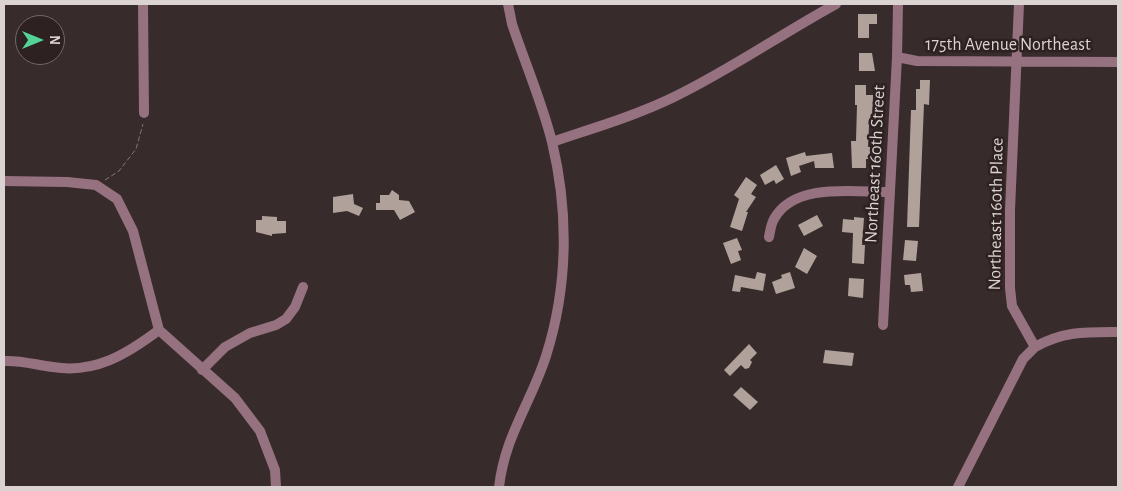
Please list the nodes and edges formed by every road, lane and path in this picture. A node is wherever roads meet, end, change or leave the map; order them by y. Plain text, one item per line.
1 (143, 4) edge
2 (508, 4) edge
3 (836, 4) edge
4 (898, 4) edge
5 (1019, 4) edge
6 (897, 57) junction
7 (1118, 62) edge
8 (1016, 63) junction
9 (144, 113) joint
10 (552, 142) junction
11 (4, 181) edge
12 (100, 187) junction
13 (889, 192) junction
14 (769, 237) dead end
15 (303, 287) dead end
16 (883, 325) dead end
17 (159, 330) junction
18 (1118, 332) edge
19 (1035, 347) junction
20 (4, 361) edge
21 (202, 370) junction
22 (276, 487) edge
23 (499, 487) edge
24 (958, 487) edge

1 - 9 street
2 - 10 street
3 - 10 street
4 - 6 street, Northeast 160th Street
5 - 8 street, Northeast 160th Place
6 - 8 street, 175th Avenue Northeast
6 - 13 street, Northeast 160th Street
7 - 8 street, 175th Avenue Northeast
8 - 19 street, Northeast 160th Place
9 - 12 path
10 - 23 street
11 - 12 street
12 - 17 street
13 - 14 street
13 - 16 street, Northeast 160th Street
15 - 21 street
17 - 20 street
17 - 21 street
18 - 19 street
19 - 24 street
21 - 22 street

